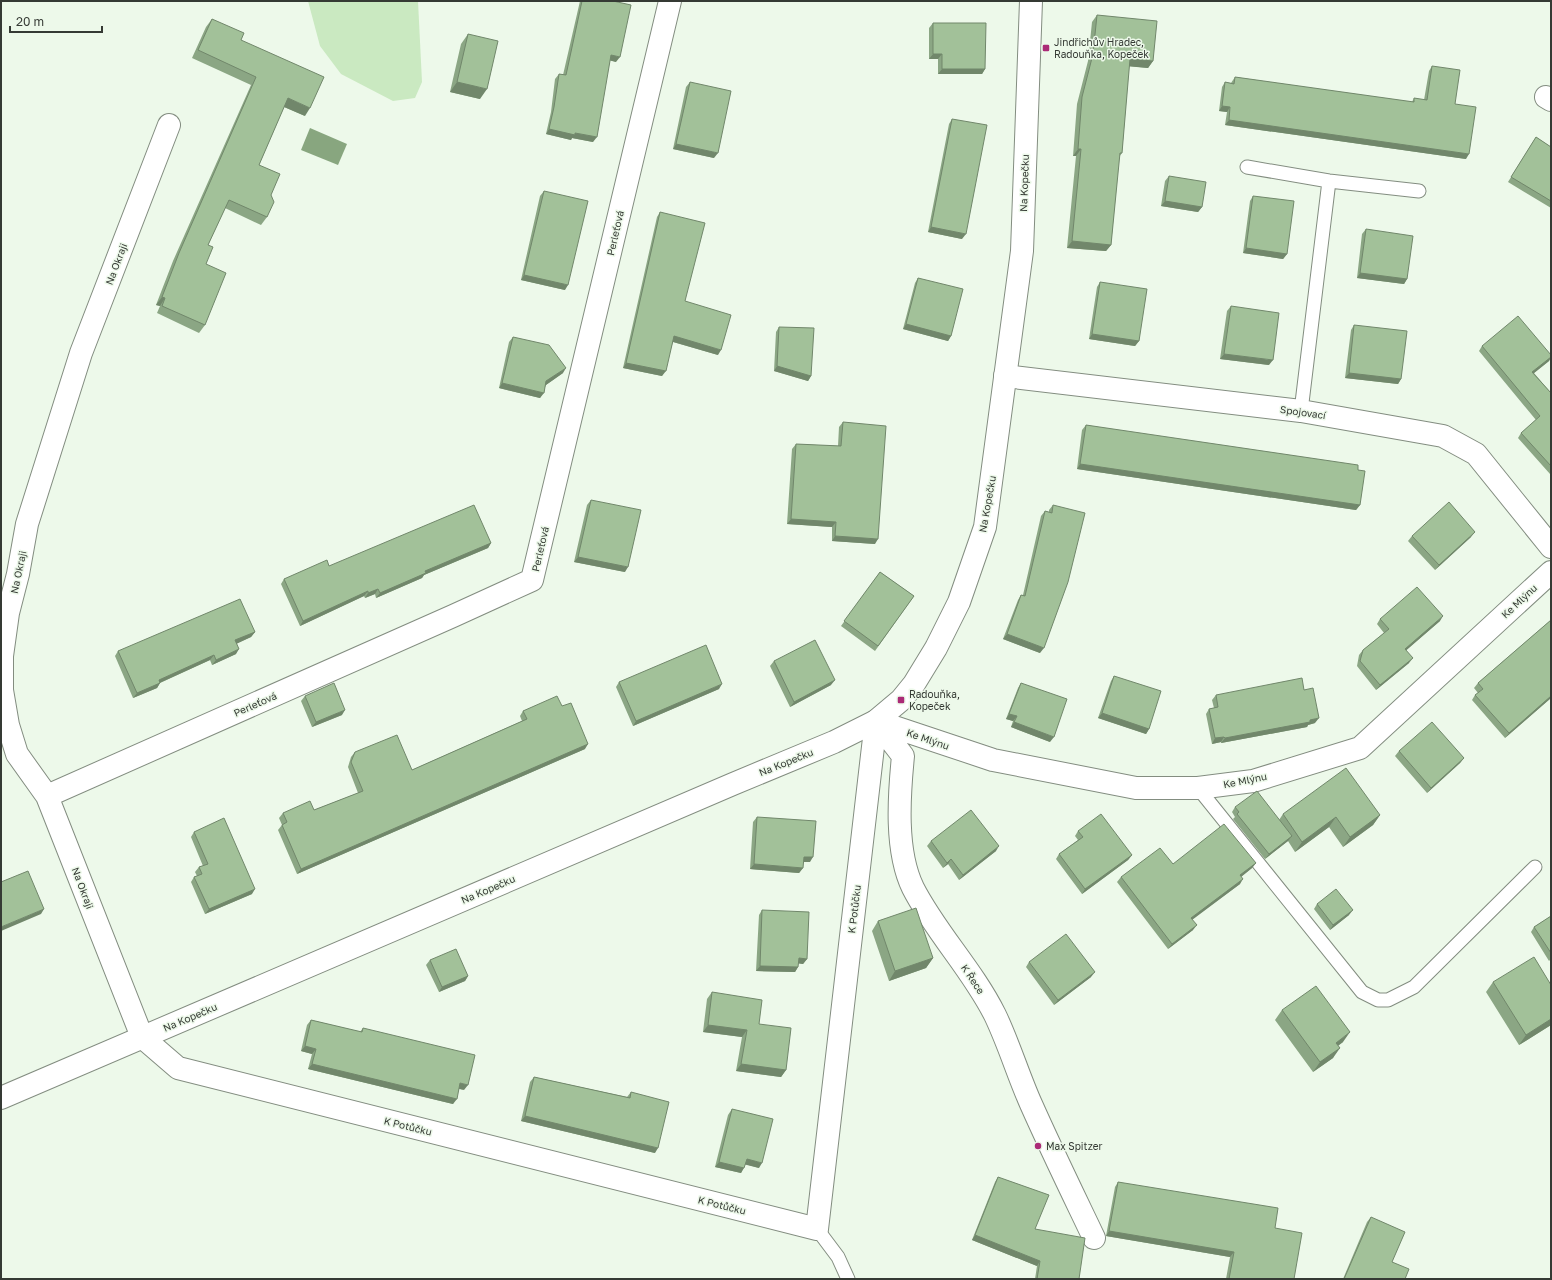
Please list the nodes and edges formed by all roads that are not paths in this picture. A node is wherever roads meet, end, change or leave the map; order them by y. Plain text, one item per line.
1 (670, 1) edge
2 (1031, 1) edge
3 (169, 125) dead end
4 (1247, 167) dead end
5 (1329, 181) junction
6 (1419, 191) dead end
7 (1005, 376) junction
8 (1301, 411) junction
9 (1551, 547) edge
10 (1551, 572) edge
11 (876, 721) junction
12 (1198, 788) junction
13 (47, 796) junction
14 (1535, 867) dead end
15 (142, 1037) junction
16 (1, 1098) edge
17 (817, 1229) junction
18 (1094, 1238) dead end
19 (848, 1279) edge

1 - 13 street, Perleťová
2 - 7 street, Na Kopečku
3 - 13 street, Na Okraji
4 - 5 lane
5 - 6 lane
5 - 8 lane
7 - 8 street, Spojovací
7 - 11 street, Na Kopečku
8 - 9 street, Spojovací
10 - 12 street, Ke Mlýnu
11 - 12 street, Ke Mlýnu
11 - 15 street, Na Kopečku
11 - 17 street, K Potůčku
11 - 18 street, K Řece
12 - 14 lane
13 - 15 street, Na Okraji
15 - 16 street, Na Kopečku
15 - 17 street, K Potůčku
17 - 19 lane

